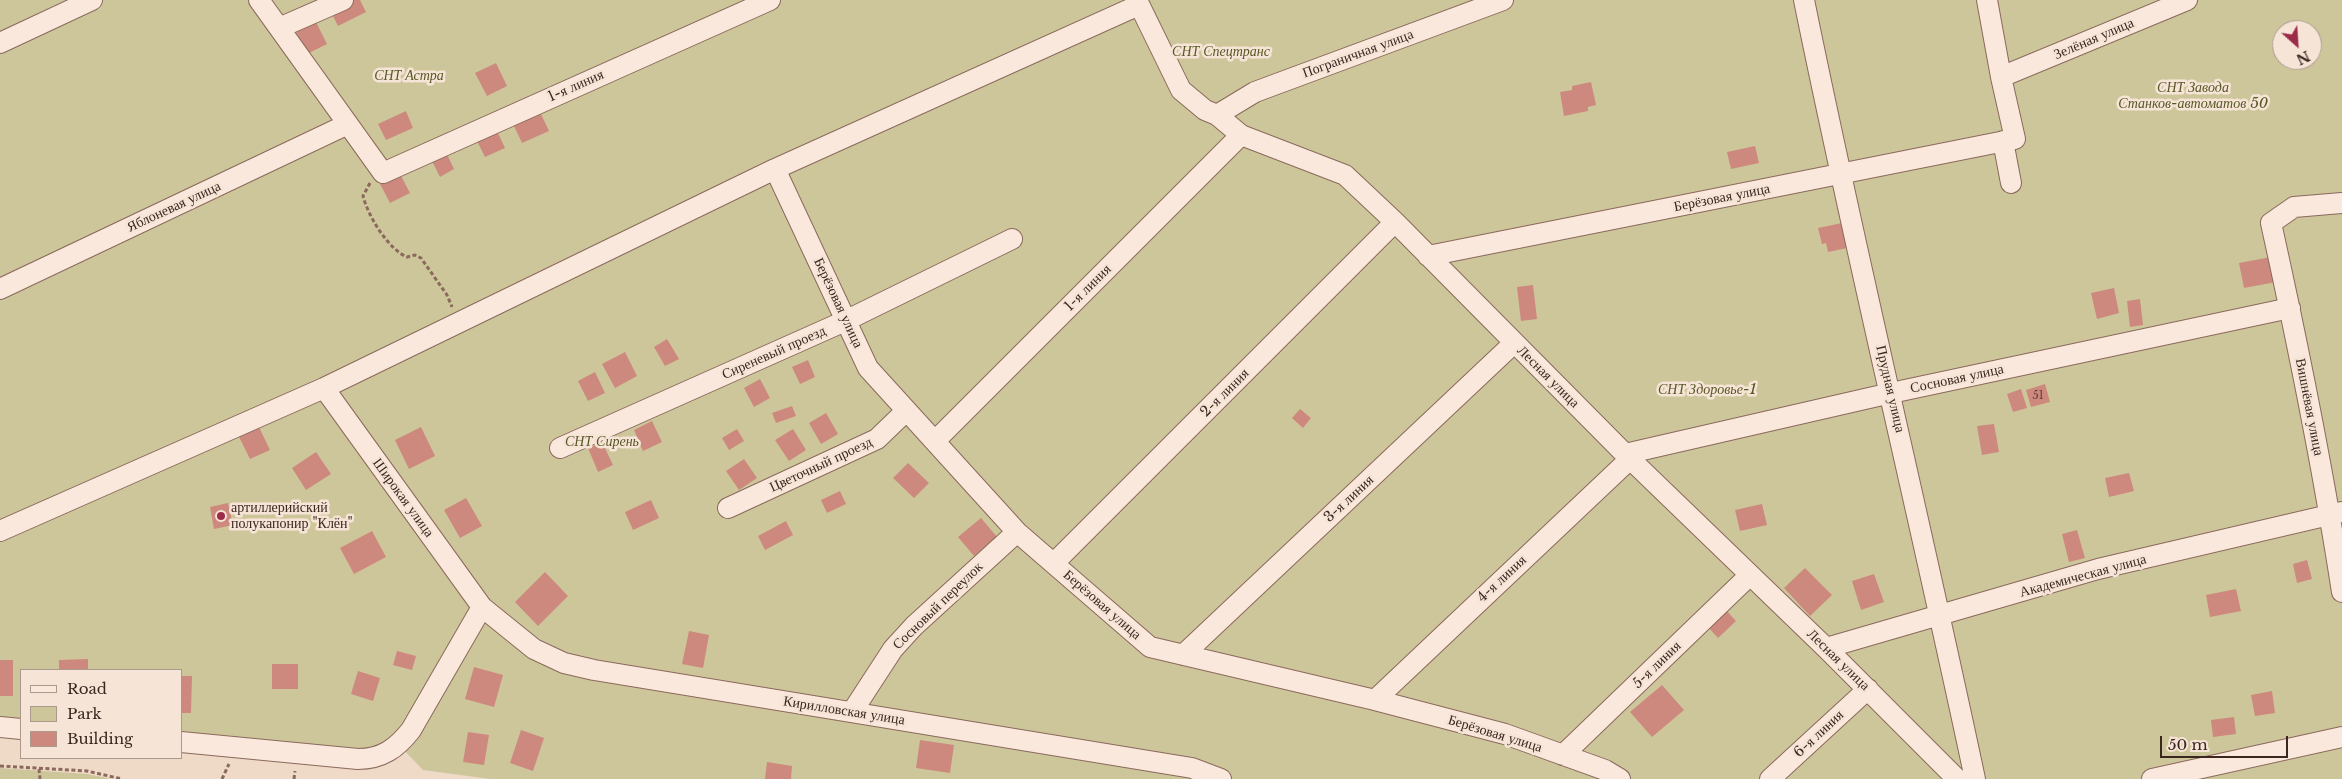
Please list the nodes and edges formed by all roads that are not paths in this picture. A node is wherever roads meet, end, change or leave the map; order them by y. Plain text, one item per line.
1 (92, 0) edge
2 (259, 0) edge
3 (343, 0) edge
4 (770, 0) edge
5 (1504, 0) edge
6 (1804, 0) edge
7 (1987, 0) edge
8 (2187, 0) edge
9 (1138, 3) edge
10 (279, 28) junction
11 (0, 44) edge
12 (2001, 77) junction
13 (1217, 115) junction
14 (348, 124) junction
15 (1241, 135) junction
16 (2009, 140) junction
17 (775, 169) junction
18 (1840, 174) junction
19 (2011, 183) dead end
20 (2342, 203) edge
21 (1395, 222) junction
22 (1012, 239) dead end
23 (1428, 256) junction
24 (0, 289) edge
25 (2290, 308) junction
26 (845, 321) junction
27 (1514, 343) junction
28 (324, 388) junction
29 (1891, 393) junction
30 (906, 411) junction
31 (936, 440) junction
32 (560, 448) dead end
33 (1627, 456) junction
34 (728, 508) dead end
35 (2336, 513) edge
36 (0, 532) edge
37 (1017, 532) junction
38 (1054, 563) junction
39 (1750, 575) junction
40 (2342, 592) edge
41 (482, 607) junction
42 (1941, 616) junction
43 (1826, 648) junction
44 (1183, 655) junction
45 (1868, 689) junction
46 (1375, 700) junction
47 (852, 712) junction
48 (0, 727) edge
49 (20, 729) edge
50 (2342, 737) edge
51 (182, 742) edge
52 (1563, 755) junction
53 (1221, 779) edge
54 (1620, 779) edge
55 (1770, 779) edge
56 (1957, 779) edge
57 (1975, 779) edge
58 (2152, 779) edge

1 - 11 street
2 - 10 street
3 - 10 street
4 - 14 street, 1-я линия
5 - 13 street, Пограничная улица
6 - 18 street, Прудная улица
7 - 12 street
8 - 12 street, Зелёная улица
9 - 13 street, Лесная улица
9 - 17 street
10 - 14 street
12 - 16 street
13 - 15 street, Лесная улица
14 - 24 street, Яблоневая улица
15 - 21 street, Лесная улица
15 - 31 street, 1-я линия
16 - 18 street, Берёзовая улица
16 - 19 street
17 - 26 street, Берёзовая улица
17 - 28 street
18 - 23 street, Берёзовая улица
18 - 29 street, Прудная улица
20 - 25 street, Вишнёвая улица
21 - 23 street, Лесная улица
21 - 38 street, 2-я линия
22 - 26 street, Сиреневый проезд
23 - 27 street, Лесная улица
25 - 29 street, Сосновая улица
25 - 35 street, Вишнёвая улица
26 - 30 street, Берёзовая улица
26 - 32 street, Сиреневый проезд
27 - 33 street, Лесная улица
27 - 44 street, 3-я линия
28 - 36 street
28 - 41 street, Широкая улица
29 - 33 street, Сосновая улица
29 - 42 street, Прудная улица
30 - 31 street, Берёзовая улица
30 - 34 street, Цветочный проезд
31 - 37 street, Берёзовая улица
33 - 39 street, Лесная улица
33 - 46 street, 4-я линия
35 - 40 street, Вишнёвая улица
35 - 42 street, Академическая улица
37 - 38 street, Берёзовая улица
37 - 47 street, Сосновый переулок
38 - 44 street, Берёзовая улица
39 - 43 street, Лесная улица
39 - 52 street, 5-я линия
41 - 47 street, Кирилловская улица
41 - 51 street
42 - 43 street, Академическая улица
42 - 57 street, Прудная улица
43 - 45 street, Лесная улица
44 - 46 street, Берёзовая улица
45 - 55 street, 6-я линия
45 - 56 street, Лесная улица
46 - 52 street, Берёзовая улица
47 - 53 street, Кирилловская улица
48 - 49 street
50 - 58 street
52 - 54 street, Берёзовая улица

